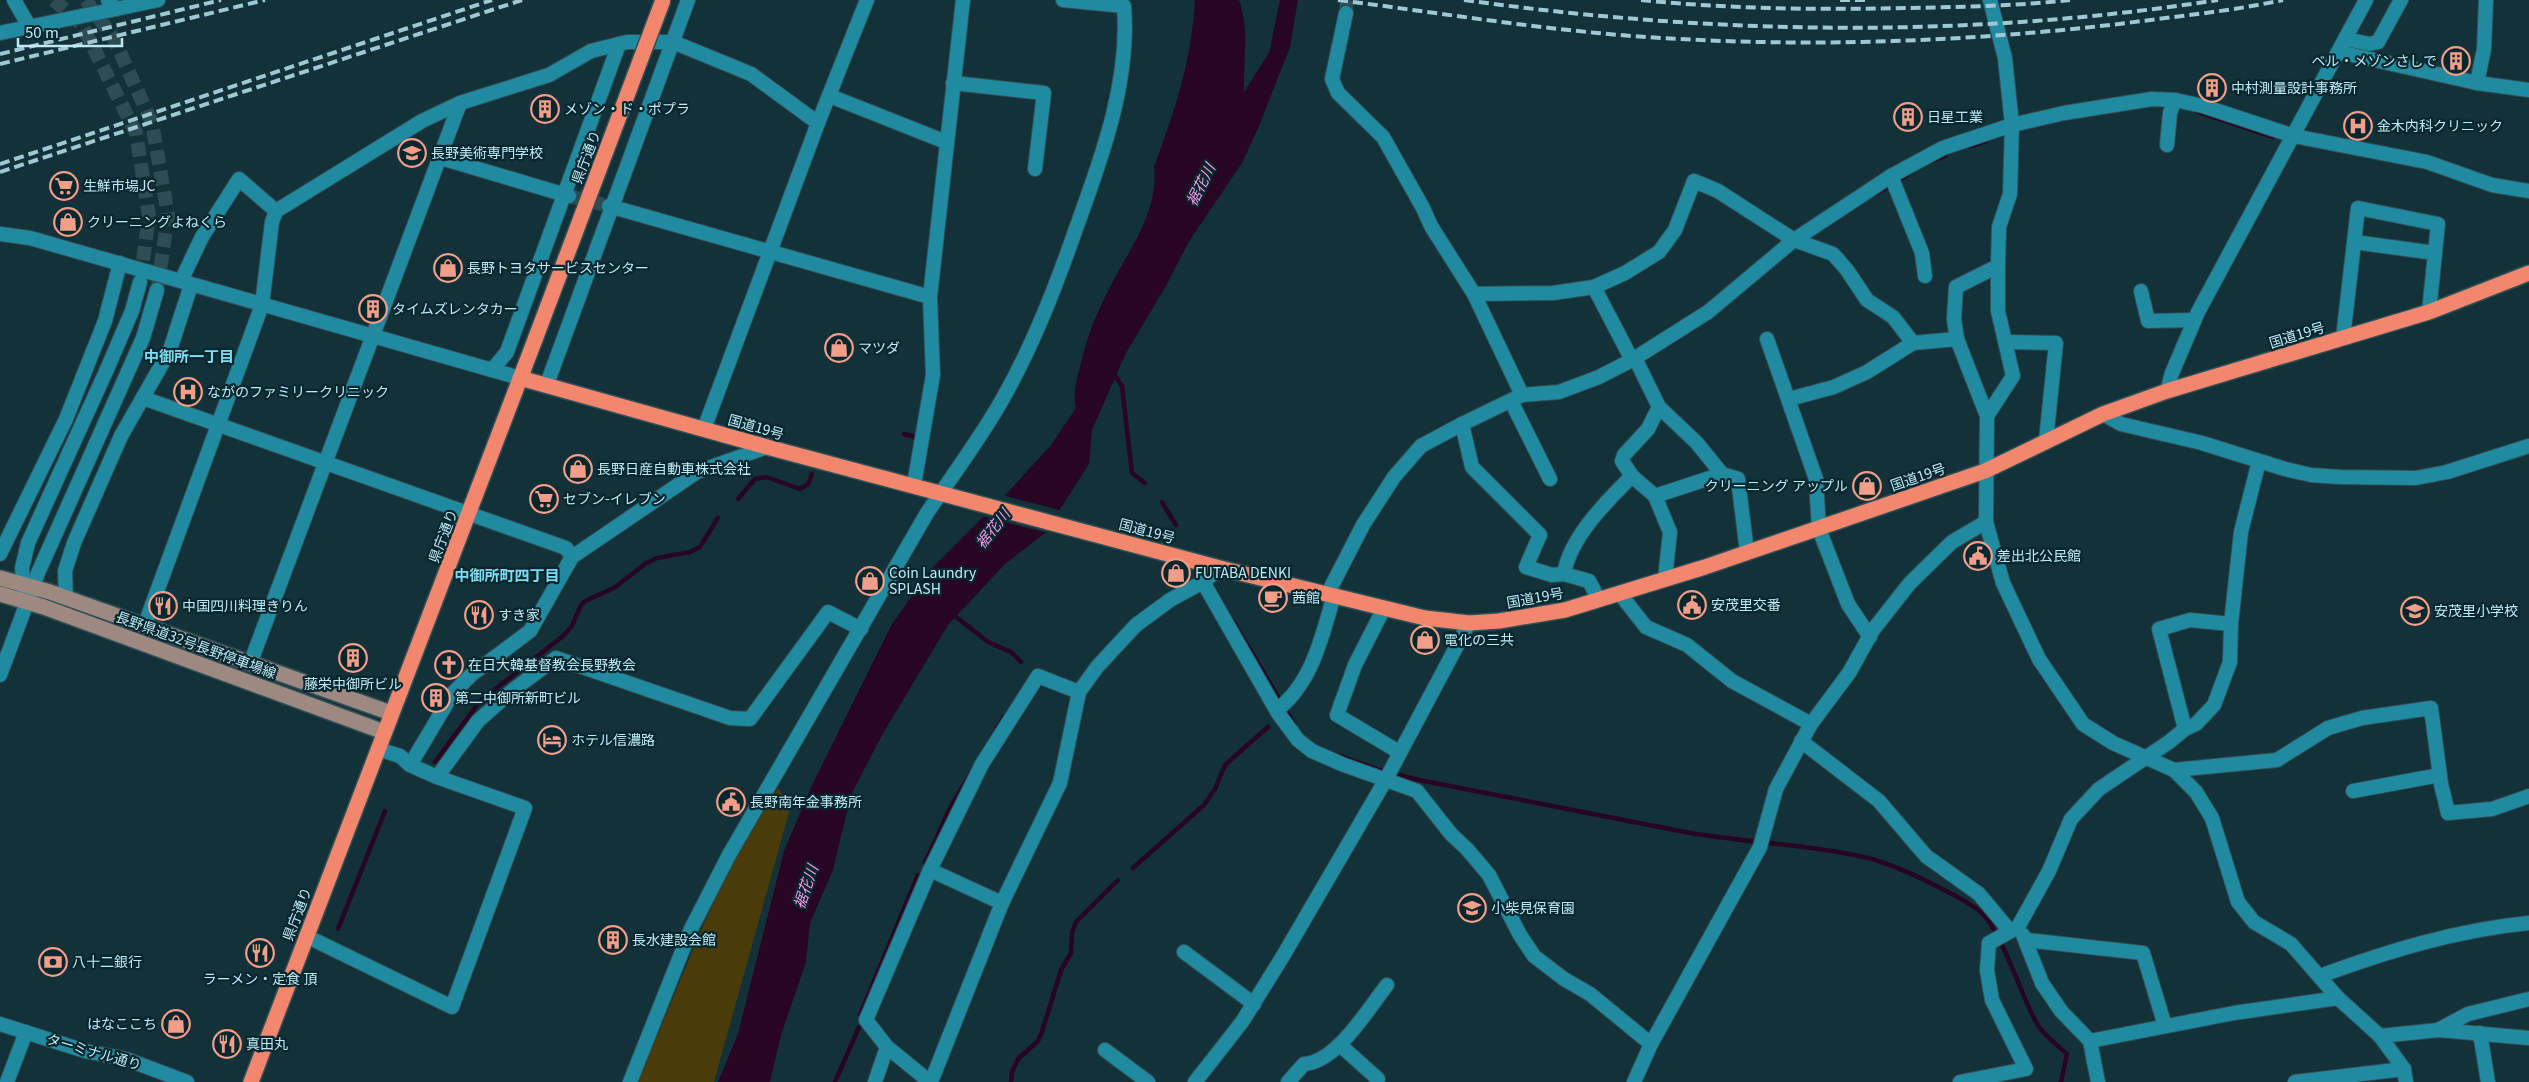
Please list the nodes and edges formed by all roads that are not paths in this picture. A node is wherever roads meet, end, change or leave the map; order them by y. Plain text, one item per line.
1 (14, 0) edge
2 (158, 0) edge
3 (663, 0) edge
4 (688, 0) edge
5 (866, 0) edge
6 (963, 0) edge
7 (1063, 0) edge
8 (1990, 0) edge
9 (2366, 0) edge
10 (2401, 0) edge
11 (2486, 0) edge
12 (112, 5) edge
13 (1346, 13) tunnel mouth
14 (29, 26) junction
15 (0, 33) edge
16 (2347, 39) junction
17 (672, 42) junction
18 (619, 44) junction
19 (2339, 52) junction
20 (953, 83) junction
21 (2477, 83) junction
22 (2529, 90) edge
23 (830, 96) junction
24 (2175, 100) junction
25 (460, 103) junction
26 (818, 122) junction
27 (2012, 125) junction
28 (2294, 136) junction
29 (946, 142) junction
30 (2167, 145) dead end
31 (441, 158) junction
32 (1035, 169) dead end
33 (1891, 176) junction
34 (2529, 191) edge
35 (567, 195) junction
36 (610, 206) junction
37 (276, 211) junction
38 (0, 234) edge
39 (1794, 240) junction
40 (2354, 242) junction
41 (770, 252) junction
42 (2435, 253) junction
43 (120, 264) junction
44 (1998, 266) junction
45 (2529, 273) edge
46 (1924, 276) dead end
47 (140, 282) tunnel mouth
48 (186, 283) junction
49 (1594, 288) junction
50 (157, 290) tunnel mouth
51 (2142, 291) dead end
52 (1474, 294) junction
53 (930, 297) junction
54 (262, 304) junction
55 (2429, 312) junction
56 (2194, 320) junction
57 (373, 337) junction
58 (2343, 338) junction
59 (1767, 339) dead end
60 (1957, 339) junction
61 (2006, 342) junction
62 (1913, 343) junction
63 (1633, 359) junction
64 (492, 370) junction
65 (520, 378) junction
66 (547, 384) junction
67 (2167, 391) junction
68 (143, 398) junction
69 (1517, 398) junction
70 (1789, 399) junction
71 (1658, 407) junction
72 (2103, 414) junction
73 (1987, 416) junction
74 (1462, 424) junction
75 (219, 425) junction
76 (704, 429) junction
77 (2046, 441) junction
78 (2529, 446) edge
79 (767, 447) junction
80 (2259, 461) junction
81 (327, 462) junction
82 (1985, 472) junction
83 (1722, 474) junction
84 (1632, 476) junction
85 (1550, 479) dead end
86 (914, 485) junction
87 (946, 493) junction
88 (1655, 496) junction
89 (470, 512) junction
90 (1986, 522) junction
91 (1820, 529) junction
92 (1747, 552) junction
93 (0, 554) edge
94 (572, 557) junction
95 (1220, 568) junction
96 (1564, 574) junction
97 (0, 578) edge
98 (1665, 579) junction
99 (1203, 582) junction
100 (27, 585) junction
101 (0, 594) edge
102 (1331, 594) junction
103 (1620, 594) junction
104 (66, 598) junction
105 (1599, 600) junction
106 (26, 602) junction
107 (1384, 608) junction
108 (1469, 623) junction
109 (2231, 624) junction
110 (144, 627) junction
111 (861, 630) junction
112 (1870, 637) junction
113 (250, 664) junction
114 (0, 675) edge
115 (1079, 692) junction
116 (1281, 708) junction
117 (391, 713) junction
118 (1811, 724) junction
119 (2185, 730) junction
120 (384, 732) junction
121 (1801, 741) junction
122 (378, 749) junction
123 (1399, 752) junction
124 (2147, 757) junction
125 (410, 765) junction
126 (2174, 770) junction
127 (1388, 775) junction
128 (2440, 775) junction
129 (437, 777) junction
130 (2353, 791) dead end
131 (2529, 796) edge
132 (930, 870) junction
133 (1002, 903) junction
134 (2529, 923) edge
135 (2006, 934) junction
136 (306, 936) junction
137 (2026, 940) junction
138 (1184, 952) dead end
139 (2320, 976) junction
140 (1387, 985) dead end
141 (2338, 998) junction
142 (2529, 999) edge
143 (1254, 1004) junction
144 (0, 1024) edge
145 (2165, 1026) junction
146 (2439, 1030) junction
147 (26, 1032) junction
148 (2480, 1033) junction
149 (2380, 1036) junction
150 (2529, 1038) edge
151 (2090, 1041) junction
152 (1340, 1044) junction
153 (1651, 1044) junction
154 (887, 1048) junction
155 (1105, 1050) dead end
156 (2026, 1069) junction
157 (2405, 1076) edge
158 (1378, 1079) dead end
159 (2329, 1080) edge
160 (7, 1082) edge
161 (187, 1082) edge
162 (251, 1082) edge
163 (630, 1082) edge
164 (875, 1082) edge
165 (930, 1082) edge
166 (1148, 1082) edge
167 (1195, 1082) edge
168 (1288, 1082) edge
169 (1634, 1082) edge
170 (1960, 1082) edge
171 (2032, 1082) edge
172 (2098, 1082) edge
173 (2296, 1082) edge
174 (2488, 1082) edge

1 - 14 street
2 - 12 street
3 - 65 highway, 県庁通り, bridge
4 - 17 street
5 - 23 street
6 - 20 street
7 - 87 street
8 - 27 street
9 - 16 street
10 - 16 street
11 - 21 street
12 - 14 street
13 - 52 street
14 - 15 street
16 - 19 street
17 - 18 street
17 - 26 street
17 - 36 street
18 - 25 street
18 - 35 street
19 - 21 street
19 - 28 street
20 - 29 street
20 - 32 street
21 - 22 street
23 - 26 street
23 - 29 street
24 - 27 street
24 - 28 street
24 - 30 street
25 - 31 street
25 - 37 street
26 - 41 street
27 - 33 street
27 - 44 street
28 - 34 street
28 - 56 street
29 - 53 street
31 - 35 street
31 - 57 street
33 - 39 street
33 - 46 street
35 - 64 street
36 - 41 street
36 - 66 street
37 - 48 street
37 - 54 street
38 - 43 street
39 - 49 street
39 - 62 street
39 - 63 street
40 - 42 street
40 - 42 street
40 - 58 street
41 - 53 street
41 - 76 street
42 - 55 street
43 - 48 street
43 - 93 street
44 - 60 street
44 - 61 street
45 - 55 highway, 国道19号
47 - 100 street
48 - 54 street
48 - 68 street
49 - 52 street
49 - 63 street
50 - 100 street
51 - 56 street
52 - 69 street
53 - 86 street
54 - 57 street
54 - 75 street
55 - 58 highway, 国道19号
56 - 67 street
57 - 64 street
57 - 81 street
58 - 67 highway, 国道19号
59 - 70 street
60 - 62 street
60 - 73 street
61 - 73 street
61 - 77 street
62 - 70 street
63 - 69 street
63 - 71 street
64 - 65 street
65 - 66 highway, 国道19号
65 - 89 highway, 県庁通り
66 - 76 highway, 国道19号
67 - 72 highway, 国道19号
68 - 75 street
68 - 104 street
69 - 74 street
69 - 85 street
70 - 91 street
71 - 83 street
71 - 84 street
72 - 77 highway, 国道19号
72 - 80 street
73 - 82 street
74 - 96 street
74 - 102 street
75 - 81 street
75 - 110 street
76 - 79 highway, 国道19号
77 - 82 highway, 国道19号
78 - 80 street
79 - 86 highway, 国道19号
79 - 94 street
80 - 109 street
81 - 89 street
81 - 113 street
82 - 90 street
82 - 91 highway, 国道19号
83 - 88 street
83 - 92 street
84 - 88 street
84 - 96 street
86 - 87 highway, 国道19号
87 - 95 highway, 国道19号
87 - 111 street
88 - 98 street
89 - 94 street
89 - 117 highway, 県庁通り
90 - 112 street
90 - 124 street
91 - 92 highway, 国道19号
91 - 112 street
92 - 98 highway, 国道19号
94 - 125 street
95 - 99 street
95 - 102 highway, 国道19号
96 - 105 street
97 - 100 main road, 長野県道32号長野停車場線
98 - 103 highway, 国道19号
99 - 115 street
99 - 116 street
100 - 104 main road, 長野県道32号長野停車場線
100 - 106 street
101 - 106 main road, 長野県道32号長野停車場線
102 - 107 highway, 国道19号
102 - 116 street
103 - 105 highway, 国道19号
103 - 118 street
104 - 110 main road, 長野県道32号長野停車場線
105 - 108 highway, 国道19号
106 - 114 street
106 - 120 main road, 長野県道32号長野停車場線
107 - 108 highway, 国道19号
107 - 123 street
108 - 123 street
109 - 119 street
109 - 119 street
110 - 113 main road, 長野県道32号長野停車場線
111 - 129 street
111 - 163 street
112 - 118 street
113 - 117 main road, 長野県道32号長野停車場線
115 - 132 street
115 - 133 street
116 - 127 street
117 - 120 highway, 県庁通り
118 - 121 street
119 - 124 street
120 - 122 highway, 県庁通り
121 - 135 street
121 - 153 street
122 - 125 street
122 - 136 highway, 県庁通り
123 - 127 street
124 - 126 street
124 - 135 street
125 - 129 street
126 - 128 street
126 - 139 street
127 - 143 street
127 - 153 street
128 - 130 street
128 - 131 street
129 - 136 street
132 - 133 street
132 - 154 street
133 - 165 street
134 - 139 street
135 - 137 street
135 - 156 street
136 - 162 highway, 県庁通り
137 - 145 street
137 - 151 street
138 - 143 street
139 - 141 street
140 - 152 street
141 - 145 street
141 - 149 street
142 - 146 street
143 - 167 street
144 - 147 street, ターミナル通り
145 - 151 street
146 - 148 street
146 - 149 street
147 - 160 street
147 - 161 street, ターミナル通り
148 - 150 street
148 - 174 street
149 - 157 street
151 - 172 street
152 - 158 street
152 - 168 street
153 - 169 street
154 - 164 street
154 - 165 street
155 - 166 street
156 - 170 street
156 - 171 street
157 - 159 street
159 - 173 street

